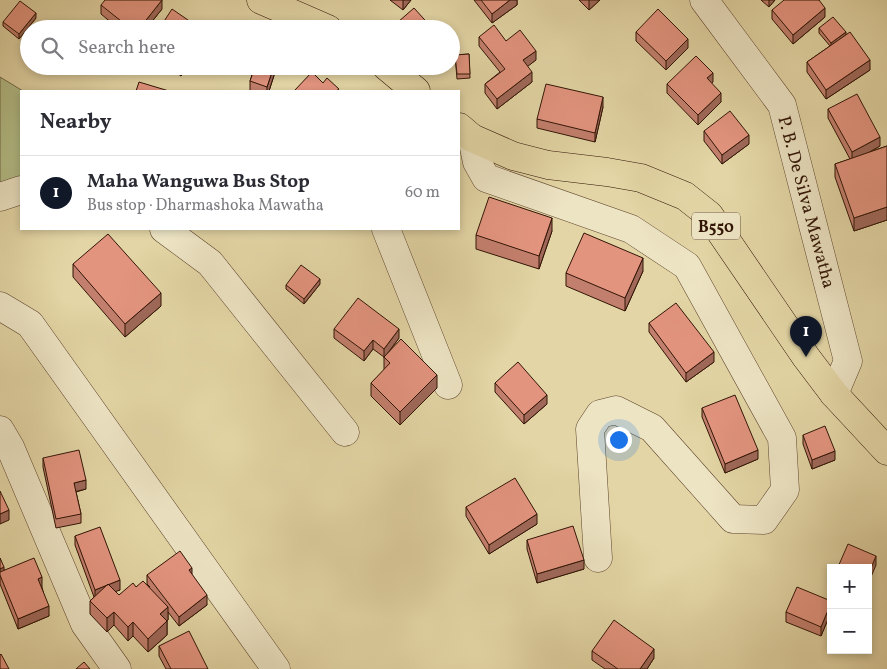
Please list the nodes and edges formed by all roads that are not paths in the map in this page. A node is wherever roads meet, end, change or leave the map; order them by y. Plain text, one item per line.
1 (261, 0) edge
2 (704, 0) edge
3 (307, 20) edge
4 (397, 75) edge
5 (415, 90) edge
6 (467, 150) edge
7 (20, 190) edge
8 (0, 197) edge
9 (165, 230) edge
10 (386, 230) edge
11 (0, 306) edge
12 (448, 385) dead end
13 (834, 394) junction
14 (0, 430) edge
15 (345, 432) dead end
16 (887, 451) edge
17 (598, 558) dead end
18 (117, 669) edge
19 (276, 669) edge

1 - 3 main road
2 - 13 street, P. B. De Silva Mawatha
4 - 5 main road
6 - 13 main road, B550
6 - 17 street
7 - 8 street
9 - 15 street
10 - 12 street
11 - 19 street
13 - 16 main road, B550
14 - 18 street

